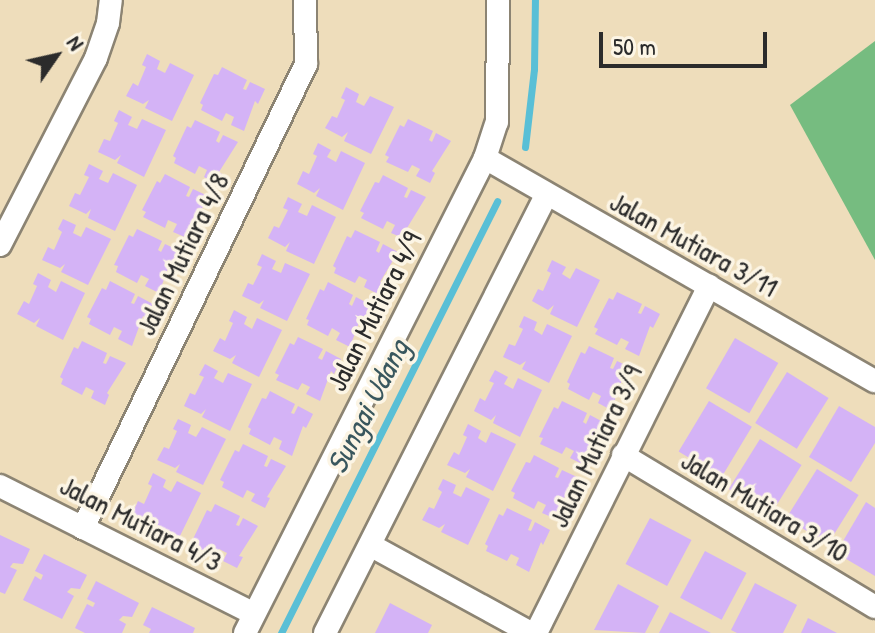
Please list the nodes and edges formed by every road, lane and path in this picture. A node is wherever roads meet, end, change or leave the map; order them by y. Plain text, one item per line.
1 (111, 0) edge
2 (305, 0) edge
3 (498, 0) edge
4 (485, 158) junction
5 (546, 195) junction
6 (0, 245) edge
7 (709, 286) junction
8 (875, 381) edge
9 (623, 455) junction
10 (0, 486) edge
11 (83, 528) junction
12 (370, 545) junction
13 (875, 607) edge
14 (250, 623) edge
15 (325, 633) edge
16 (534, 633) edge

1 - 6 street
2 - 11 street, Jalan Mutiara 4/8
3 - 4 street, Jalan Mutiara 4/9
4 - 5 street, Jalan Mutiara 3/11
4 - 14 street, Jalan Mutiara 4/9
5 - 7 street, Jalan Mutiara 3/11
5 - 12 street
7 - 8 street, Jalan Mutiara 3/11
7 - 9 street, Jalan Mutiara 3/9
9 - 13 street, Jalan Mutiara 3/10
9 - 16 street, Jalan Mutiara 3/9
10 - 11 street, Jalan Mutiara 4/3
11 - 14 street, Jalan Mutiara 4/3
12 - 15 street
12 - 16 street

